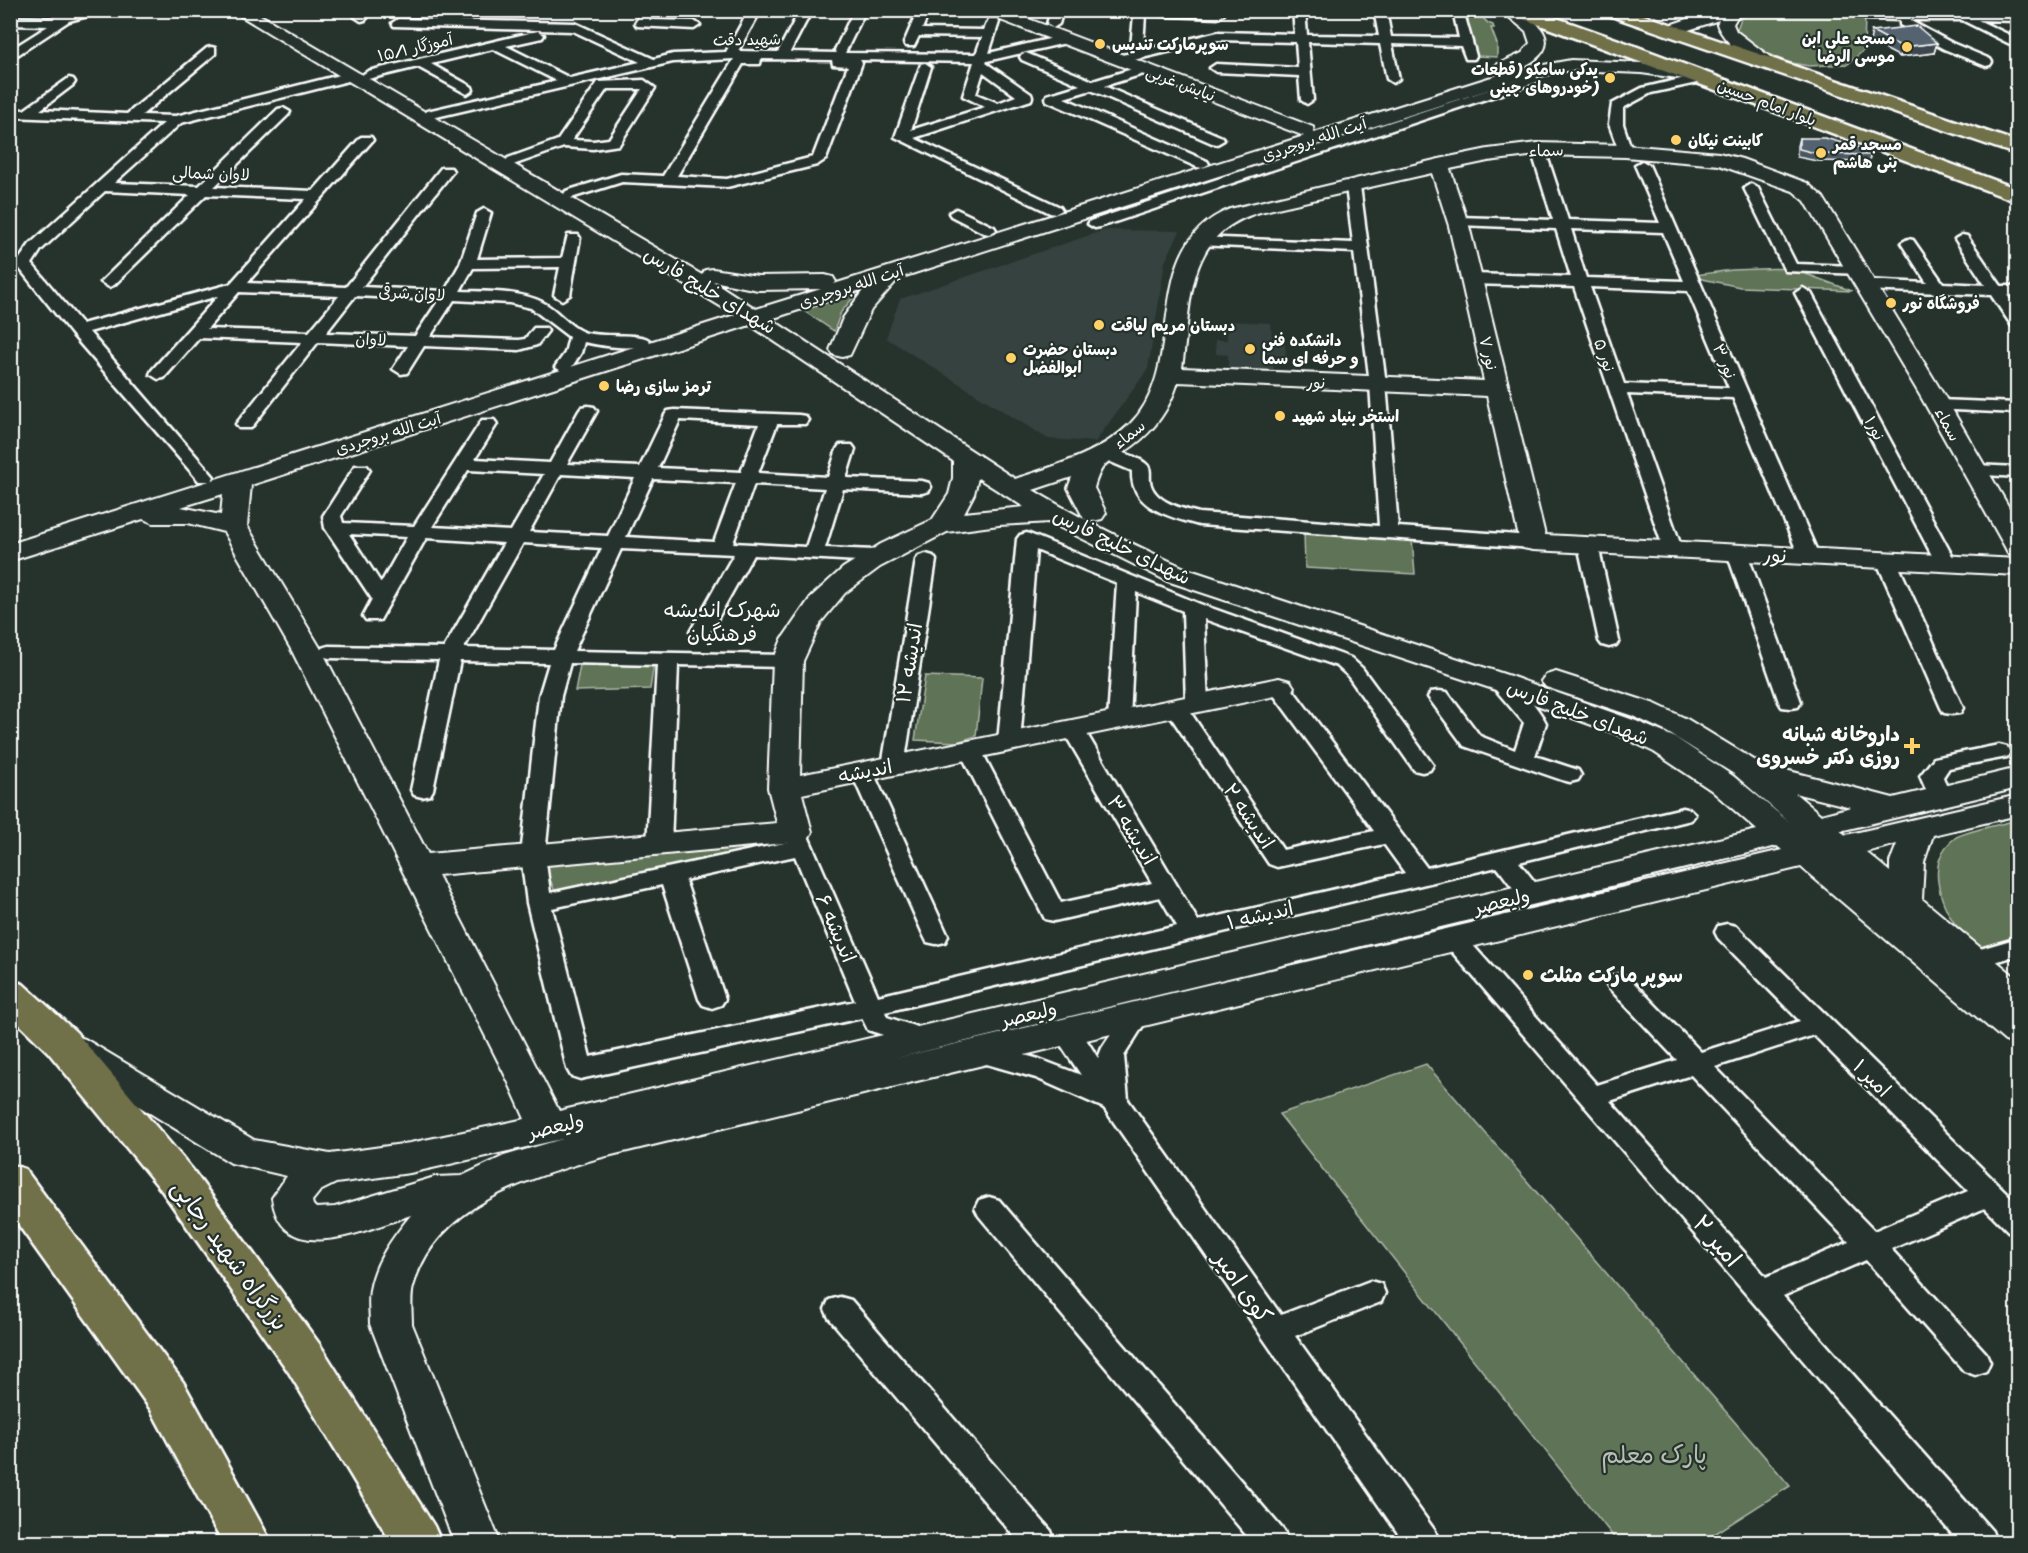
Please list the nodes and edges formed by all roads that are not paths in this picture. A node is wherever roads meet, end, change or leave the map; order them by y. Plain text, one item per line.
1 (104, 10) edge
2 (411, 10) edge
3 (650, 10) edge
4 (755, 10) edge
5 (806, 10) edge
6 (860, 10) edge
7 (924, 10) edge
8 (1057, 10) edge
9 (1083, 10) edge
10 (1299, 10) edge
11 (1380, 10) edge
12 (1508, 10) edge
13 (1516, 10) edge
14 (1611, 10) edge
15 (1732, 10) edge
16 (1737, 10) edge
17 (1140, 11) edge
18 (1218, 12) edge
19 (1454, 12) edge
20 (1942, 14) edge
21 (1869, 16) dead end
22 (1894, 16) junction
23 (1961, 16) junction
24 (1694, 17) edge
25 (2018, 17) edge
26 (261, 18) edge
27 (66, 19) junction
28 (10, 21) edge
29 (991, 22) edge
30 (1053, 24) dead end
31 (1672, 24) junction
32 (533, 31) junction
33 (915, 32) junction
34 (1300, 38) junction
35 (1066, 39) junction
36 (1386, 40) junction
37 (1467, 42) junction
38 (2018, 44) edge
39 (494, 45) junction
40 (841, 50) dead end
41 (211, 51) dead end
42 (1217, 52) junction
43 (1559, 54) junction
44 (730, 55) junction
45 (782, 55) junction
46 (10, 56) edge
47 (1026, 57) dead end
48 (1471, 57) dead end
49 (673, 58) junction
50 (904, 58) junction
51 (1145, 61) junction
52 (982, 62) junction
53 (1986, 62) dead end
54 (420, 63) junction
55 (653, 63) junction
56 (1768, 64) junction
57 (925, 67) dead end
58 (1304, 72) junction
59 (360, 75) junction
60 (1700, 77) junction
61 (1393, 79) dead end
62 (1533, 79) dead end
63 (69, 82) dead end
64 (568, 82) junction
65 (1091, 86) junction
66 (467, 90) dead end
67 (1456, 94) junction
68 (1214, 96) junction
69 (1482, 96) junction
70 (1307, 100) dead end
71 (998, 107) junction
72 (283, 112) dead end
73 (10, 113) edge
74 (27, 114) junction
75 (432, 114) junction
76 (130, 118) junction
77 (176, 120) junction
78 (1312, 134) junction
79 (1345, 135) junction
80 (902, 137) junction
81 (366, 140) dead end
82 (1217, 140) dead end
83 (563, 143) junction
84 (1884, 146) junction
85 (2018, 149) edge
86 (495, 154) junction
87 (1634, 158) junction
88 (1541, 159) dead end
89 (1202, 164) junction
90 (1439, 165) junction
91 (446, 171) dead end
92 (668, 180) junction
93 (1353, 186) junction
94 (2018, 186) edge
95 (103, 187) junction
96 (1751, 188) dead end
97 (201, 191) junction
98 (571, 194) junction
99 (318, 195) junction
100 (2018, 196) edge
101 (1135, 203) junction
102 (1055, 210) junction
103 (484, 213) dead end
104 (956, 213) dead end
105 (1458, 221) junction
106 (1095, 224) dead end
107 (1562, 224) junction
108 (1668, 228) junction
109 (989, 230) junction
110 (573, 238) dead end
111 (1962, 239) dead end
112 (1197, 241) junction
113 (1908, 243) dead end
114 (1362, 248) junction
115 (568, 262) junction
116 (468, 264) junction
117 (893, 272) junction
118 (1860, 278) junction
119 (1472, 279) junction
120 (110, 282) dead end
121 (1580, 282) junction
122 (714, 284) junction
123 (1693, 286) junction
124 (235, 287) junction
125 (1938, 288) junction
126 (812, 290) junction
127 (1994, 290) junction
128 (349, 291) junction
129 (2018, 291) edge
130 (1803, 293) dead end
131 (450, 295) junction
132 (562, 295) dead end
133 (763, 315) junction
134 (2018, 323) edge
135 (699, 329) junction
136 (77, 330) junction
137 (540, 331) dead end
138 (196, 333) junction
139 (577, 336) junction
140 (314, 337) junction
141 (420, 341) junction
142 (642, 341) junction
143 (842, 350) junction
144 (563, 367) junction
145 (401, 369) dead end
146 (158, 374) dead end
147 (1170, 375) junction
148 (1378, 384) junction
149 (1617, 388) junction
150 (1497, 389) junction
151 (1739, 393) junction
152 (1938, 405) junction
153 (2018, 408) edge
154 (588, 411) dead end
155 (770, 419) junction
156 (799, 420) dead end
157 (245, 424) dead end
158 (488, 424) dead end
159 (846, 449) dead end
160 (1100, 456) junction
161 (966, 458) junction
162 (462, 465) junction
163 (361, 470) dead end
164 (556, 470) junction
165 (1974, 470) junction
166 (2018, 472) edge
167 (645, 473) junction
168 (205, 477) junction
169 (240, 479) junction
170 (748, 479) junction
171 (836, 483) junction
172 (1024, 485) junction
173 (922, 487) dead end
174 (1093, 513) junction
175 (1054, 514) junction
176 (121, 518) junction
177 (942, 525) junction
178 (234, 526) junction
179 (335, 528) junction
180 (1389, 531) junction
181 (420, 532) junction
182 (10, 535) edge
183 (516, 537) junction
184 (1533, 542) junction
185 (615, 543) junction
186 (1588, 545) junction
187 (2018, 547) edge
188 (721, 548) junction
189 (747, 549) junction
190 (1671, 549) junction
191 (10, 553) edge
192 (814, 553) junction
193 (1737, 553) junction
194 (875, 556) junction
195 (1809, 556) junction
196 (926, 560) dead end
197 (1886, 560) junction
198 (1946, 563) junction
199 (2018, 567) edge
200 (1127, 580) junction
201 (1193, 608) junction
202 (700, 632) dead end
203 (1609, 641) dead end
204 (328, 652) dead end
205 (451, 654) junction
206 (561, 657) junction
207 (668, 658) junction
208 (788, 662) junction
209 (1500, 682) junction
210 (1279, 687) joint
211 (1439, 696) dead end
212 (1790, 702) dead end
213 (1187, 706) junction
214 (1952, 708) dead end
215 (1119, 720) junction
216 (1072, 729) junction
217 (1009, 742) junction
218 (969, 750) junction
219 (1523, 760) junction
220 (1422, 765) dead end
221 (2008, 765) edge
222 (893, 766) junction
223 (862, 772) junction
224 (1570, 775) dead end
225 (1734, 775) junction
226 (784, 788) junction
227 (422, 790) dead end
228 (2018, 805) edge
229 (1889, 807) junction
230 (1683, 815) dead end
231 (1920, 828) junction
232 (1389, 835) junction
233 (799, 840) junction
234 (1810, 840) junction
235 (659, 845) junction
236 (1716, 850) junction
237 (533, 855) junction
238 (1503, 858) junction
239 (417, 866) junction
240 (671, 875) junction
241 (1421, 878) junction
242 (1166, 888) junction
243 (1532, 894) junction
244 (1905, 902) junction
245 (539, 903) junction
246 (1192, 931) junction
247 (1727, 932) dead end
248 (936, 936) dead end
249 (1453, 939) junction
250 (2018, 946) edge
251 (1972, 960) junction
252 (1619, 983) dead end
253 (10, 993) edge
254 (712, 999) dead end
255 (2018, 999) edge
256 (1138, 1013) junction
257 (873, 1015) junction
258 (1057, 1020) junction
259 (1819, 1024) junction
260 (2018, 1032) edge
261 (923, 1039) junction
262 (62, 1042) junction
263 (978, 1051) junction
264 (860, 1054) junction
265 (1695, 1064) junction
266 (1592, 1097) junction
267 (1114, 1102) junction
268 (548, 1128) junction
269 (330, 1169) junction
270 (10, 1180) edge
271 (467, 1191) junction
272 (1988, 1194) junction
273 (989, 1208) dead end
274 (2018, 1223) edge
275 (1870, 1245) junction
276 (1762, 1292) junction
277 (1370, 1293) dead end
278 (840, 1309) dead end
279 (1274, 1331) junction
280 (1975, 1362) dead end
281 (247, 1542) edge
282 (417, 1542) edge
283 (477, 1542) edge
284 (1039, 1542) edge
285 (1272, 1542) edge
286 (1423, 1542) edge
287 (1980, 1542) edge

1 - 27 street
2 - 32 street
3 - 49 street
4 - 44 street
5 - 45 street
6 - 40 street
7 - 33 street
8 - 30 street
9 - 17 street
10 - 34 street
11 - 36 street
12 - 43 main road
13 - 60 main road, بلوار امام حسین
14 - 31 main road, بلوار امام حسین
15 - 24 main road
16 - 56 main road
17 - 18 street
17 - 51 street
18 - 42 street
19 - 37 street
20 - 22 street
20 - 23 street
21 - 22 street
22 - 53 street
23 - 25 street
23 - 38 street
24 - 31 main road
26 - 59 main road, شهدای خلیج فارس
27 - 28 street
27 - 46 street
29 - 33 street
29 - 35 main road, نیایش غربی
29 - 52 street
31 - 56 main road, بلوار امام حسین
32 - 39 street, آموزگار ۱۵/۱
32 - 55 street, آموزگار ۱۵/۱
33 - 50 street
34 - 36 street
34 - 42 street
34 - 58 street
35 - 51 main road, نیایش غربی
35 - 52 street, شهید دقت
36 - 37 street
36 - 61 street
37 - 48 street
39 - 54 street, آموزگار ۱۵/۱
39 - 64 street
41 - 76 street
42 - 51 street
42 - 58 street
42 - 68 street
43 - 60 main road, آیت الله بروجردی
43 - 67 main road, آیت الله بروجردی
43 - 78 main road, آیت الله بروجردی
44 - 45 street, شهید دقت
44 - 49 street, شهید دقت
45 - 50 street, شهید دقت
47 - 65 street
49 - 55 street, شهید دقت
50 - 52 street, شهید دقت
51 - 65 street
51 - 68 main road, نیایش غربی
52 - 71 street
52 - 71 street
54 - 59 street, آموزگار ۱۵/۱
54 - 66 street
55 - 64 street, شهید دقت
56 - 85 main road, بلوار امام حسین
57 - 80 street
58 - 70 street
59 - 75 main road, شهدای خلیج فارس
59 - 77 street
59 - 86 main road, شهدای خلیج فارس
60 - 84 main road, بلوار امام حسین
60 - 87 street, نور ۳
62 - 69 street
63 - 74 street
64 - 75 street, شهید دقت
65 - 82 street
65 - 89 street
67 - 69 street
67 - 79 main road, آیت الله بروجردی
68 - 78 main road, نیایش غربی
69 - 79 street
71 - 80 street
72 - 97 street
73 - 74 street
74 - 76 street
75 - 86 main road, شهدای خلیج فارس
76 - 77 street
77 - 95 street
78 - 79 main road, آیت الله بروجردی
78 - 89 main road, آیت الله بروجردی
78 - 101 main road, آیت الله بروجردی
79 - 101 street
80 - 102 street
81 - 99 street
83 - 83 street
83 - 86 street
84 - 94 main road
84 - 100 main road, بلوار امام حسین
86 - 98 main road, شهدای خلیج فارس
86 - 122 main road, شهدای خلیج فارس
87 - 90 main road, سماء
87 - 108 street, نور ۳
87 - 118 main road, سماء
88 - 107 street, نور ۵
89 - 102 main road, آیت الله بروجردی
90 - 93 main road, سماء
90 - 105 main road, نور ۷
91 - 128 street
92 - 92 street
92 - 98 street
93 - 112 main road, سماء
93 - 114 street
95 - 97 street, لاوان شمالی
95 - 136 street
96 - 118 street
97 - 99 street, لاوان شمالی
97 - 120 street
98 - 122 main road, شهدای خلیج فارس
99 - 124 street
101 - 106 street
101 - 117 main road, آیت الله بروجردی
102 - 109 main road, آیت الله بروجردی
103 - 116 street
104 - 109 street
105 - 107 street
105 - 119 main road, نور ۷
107 - 108 street
107 - 121 street, نور ۵
108 - 123 street, نور ۳
109 - 126 main road, آیت الله بروجردی
110 - 115 street
111 - 127 street
112 - 114 street
112 - 147 main road, سماء
113 - 125 street
114 - 148 street
115 - 116 street
115 - 132 street
116 - 131 street
117 - 126 main road, آیت الله بروجردی
117 - 143 main road
118 - 125 street
118 - 152 main road, سماء
119 - 121 street
119 - 150 main road, نور ۷
121 - 123 street
121 - 149 street, نور ۵
122 - 126 main road
122 - 133 main road, شهدای خلیج فارس
122 - 135 main road
123 - 151 street, نور ۳
124 - 128 street, لاوان شرقی
124 - 136 street, لاوان شرقی
124 - 138 street
125 - 127 street
126 - 133 main road, آیت الله بروجردی
127 - 129 street
127 - 134 street
128 - 131 street, لاوان شرقی
128 - 140 street
130 - 198 street, نور۱
131 - 139 street, لاوان شرقی
131 - 141 street
133 - 135 main road, آیت الله بروجردی
133 - 135 main road
133 - 143 main road, شهدای خلیج فارس
133 - 161 main road, شهدای خلیج فارس
135 - 142 main road, آیت الله بروجردی
135 - 169 main road, آیت الله بروجردی
136 - 168 street
137 - 141 street, لاوان
138 - 140 street, لاوان
138 - 146 street
139 - 142 street
139 - 144 street
140 - 141 street, لاوان
140 - 157 street
141 - 145 street
142 - 144 main road, آیت الله بروجردی
143 - 172 main road, شهدای خلیج فارس
144 - 168 main road, آیت الله بروجردی
147 - 148 main road, نور
147 - 160 main road, سماء
148 - 150 main road, نور
148 - 180 street
149 - 151 street
149 - 190 street, نور ۵
150 - 184 main road, نور ۷
151 - 195 street, نور ۳
152 - 153 street
152 - 165 main road, سماء
154 - 164 street
155 - 156 street
155 - 167 street
155 - 170 street
158 - 162 street
159 - 171 street
160 - 172 main road, سماء
160 - 174 main road
160 - 180 street
161 - 172 main road, شهدای خلیج فارس
161 - 177 main road
162 - 164 street
162 - 181 street
163 - 179 street
164 - 167 street
164 - 183 street
165 - 166 street
165 - 187 main road, سماء
167 - 170 street
167 - 185 street
168 - 182 main road, آیت الله بروجردی
169 - 176 main road, آیت الله بروجردی
169 - 178 main road
170 - 171 street
170 - 188 street
171 - 173 street
171 - 192 street
172 - 174 main road, شهدای خلیج فارس
172 - 175 main road, شهدای خلیج فارس
174 - 225 main road, شهدای خلیج فارس
175 - 177 main road
175 - 209 main road, شهدای خلیج فارس
176 - 178 main road
176 - 191 main road, آیت الله بروجردی
177 - 194 main road
178 - 239 main road
179 - 181 street
179 - 181 street
180 - 184 street
181 - 183 street
183 - 185 street
183 - 205 street
184 - 186 main road, نور
185 - 188 street
185 - 206 street
186 - 190 main road, نور
186 - 203 street
188 - 189 street
189 - 192 street
189 - 202 street
190 - 193 main road, نور
192 - 194 street
193 - 195 main road, نور
193 - 212 street
194 - 208 main road
195 - 197 main road, نور
196 - 222 street, اندیشه ۱۲
197 - 198 main road, نور
197 - 214 street
198 - 199 main road, نور
200 - 201 street
200 - 215 street
200 - 217 street
201 - 213 street
201 - 220 street
204 - 205 street
205 - 206 street
205 - 227 street
206 - 207 street
206 - 237 street
207 - 208 street
207 - 235 street
208 - 226 main road
209 - 219 street
209 - 225 main road, شهدای خلیج فارس
210 - 213 main road, اندیشه
210 - 232 street
211 - 219 street
213 - 215 main road, اندیشه
213 - 232 street, اندیشه ۲
215 - 216 main road, اندیشه
216 - 217 main road, اندیشه
216 - 242 street, اندیشه ۳
217 - 218 main road, اندیشه
218 - 222 main road, اندیشه
218 - 242 street
219 - 224 street
221 - 229 main road, ولیعصر
222 - 223 main road, اندیشه
223 - 226 main road, اندیشه
223 - 248 street
225 - 229 main road
225 - 234 main road, شهدای خلیج فارس
225 - 236 main road
226 - 233 main road
228 - 231 main road, ولیعصر
229 - 234 main road, ولیعصر
230 - 238 street, اندیشه ۱
231 - 234 main road, ولیعصر
231 - 244 main road
232 - 241 street
233 - 235 main road
233 - 240 street
233 - 257 street, اندیشه ۶
234 - 236 main road, ولیعصر
234 - 244 main road, شهدای خلیج فارس
234 - 249 main road, ولیعصر
234 - 260 main road, شهدای خلیج فارس
235 - 237 main road
236 - 243 main road, ولیعصر
237 - 239 main road
237 - 245 street
238 - 241 street, اندیشه ۱
238 - 243 street
239 - 268 main road
240 - 245 street
240 - 254 street
241 - 246 street, اندیشه ۱
242 - 246 street, اندیشه ۳
243 - 258 main road, ولیعصر
244 - 251 main road, شهدای خلیج فارس
245 - 257 street, اندیشه ۱
246 - 257 street, اندیشه ۱
247 - 259 street, امیر ۱
249 - 256 main road, ولیعصر
249 - 266 street, امیر ۲
250 - 251 street
251 - 255 main road, شهدای خلیج فارس
252 - 265 street
253 - 262 main road, بزرگراه شهید رجایی
256 - 258 main road, ولیعصر
256 - 267 street
257 - 261 street
257 - 264 street
258 - 261 main road, ولیعصر
258 - 263 main road, ولیعصر
258 - 267 street, کوی امیر
259 - 265 street
259 - 272 street, امیر ۱
261 - 264 main road, ولیعصر
262 - 269 main road, ولیعصر
262 - 282 main road, بزرگراه شهید رجایی
263 - 267 street
263 - 271 main road, ولیعصر
264 - 268 main road, ولیعصر
265 - 266 street
265 - 275 street
266 - 276 street, امیر ۲
267 - 279 street, کوی امیر
268 - 269 main road, ولیعصر
269 - 271 main road
270 - 281 main road
271 - 283 main road, ولیعصر
272 - 274 street, امیر ۱
272 - 275 street
273 - 285 street
275 - 276 street
275 - 280 street
276 - 287 street, امیر ۲
277 - 279 street
278 - 284 street
279 - 286 street, کوی امیر

